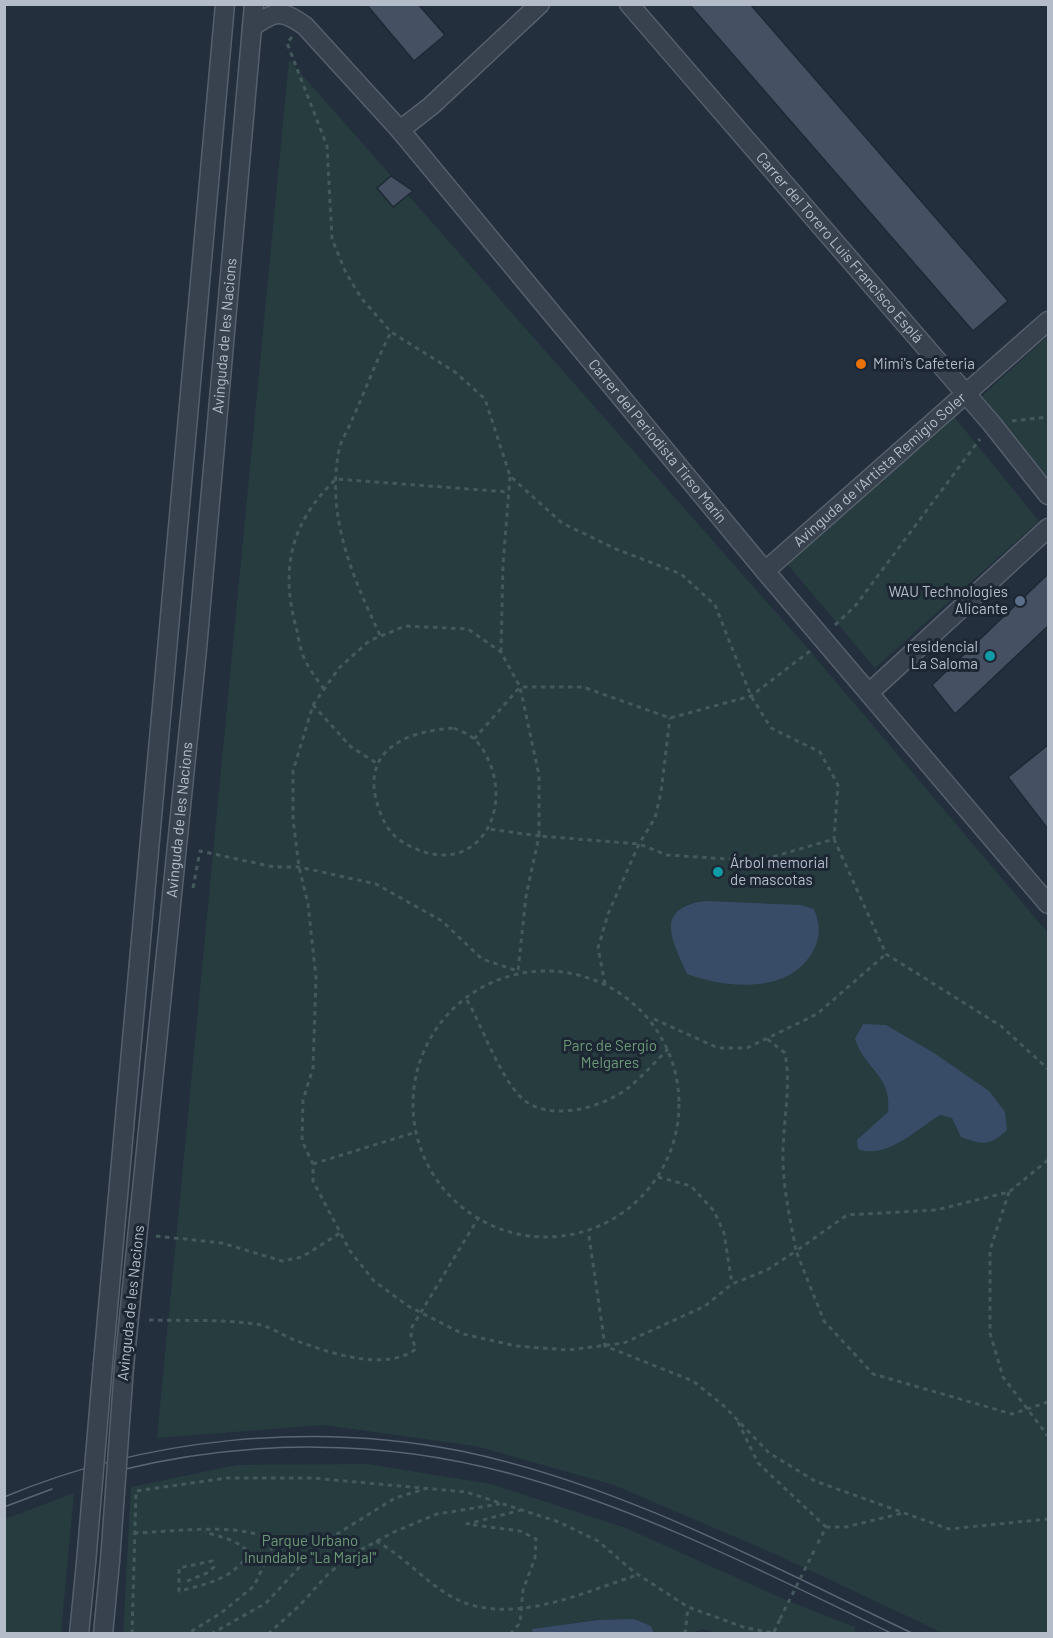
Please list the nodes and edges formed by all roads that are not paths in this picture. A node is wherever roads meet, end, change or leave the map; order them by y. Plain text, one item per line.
1 (225, 4) edge
2 (254, 4) edge
3 (540, 4) edge
4 (629, 4) edge
5 (252, 27) junction
6 (400, 130) junction
7 (1048, 321) edge
8 (965, 395) junction
9 (1048, 495) edge
10 (1048, 528) edge
11 (765, 571) junction
12 (870, 692) junction
13 (1048, 904) edge
14 (80, 1634) edge
15 (103, 1634) edge

1 - 14 street, Avinguda de les Nacions, bridge
2 - 5 street, Avinguda de les Nacions
3 - 6 street
4 - 8 street, Carrer del Torero Luis Francisco Esplá
5 - 6 street, Carrer del Periodista Tirso Marín
5 - 15 street, Avinguda de les Nacions, bridge
6 - 11 street, Carrer del Periodista Tirso Marín
7 - 8 street, Avinguda de l'Artista Remigio Soler
8 - 9 street, Carrer del Torero Luis Francisco Esplá
8 - 11 street, Avinguda de l'Artista Remigio Soler
10 - 12 street
11 - 12 street, Carrer del Periodista Tirso Marín
12 - 13 street, Carrer del Periodista Tirso Marín

